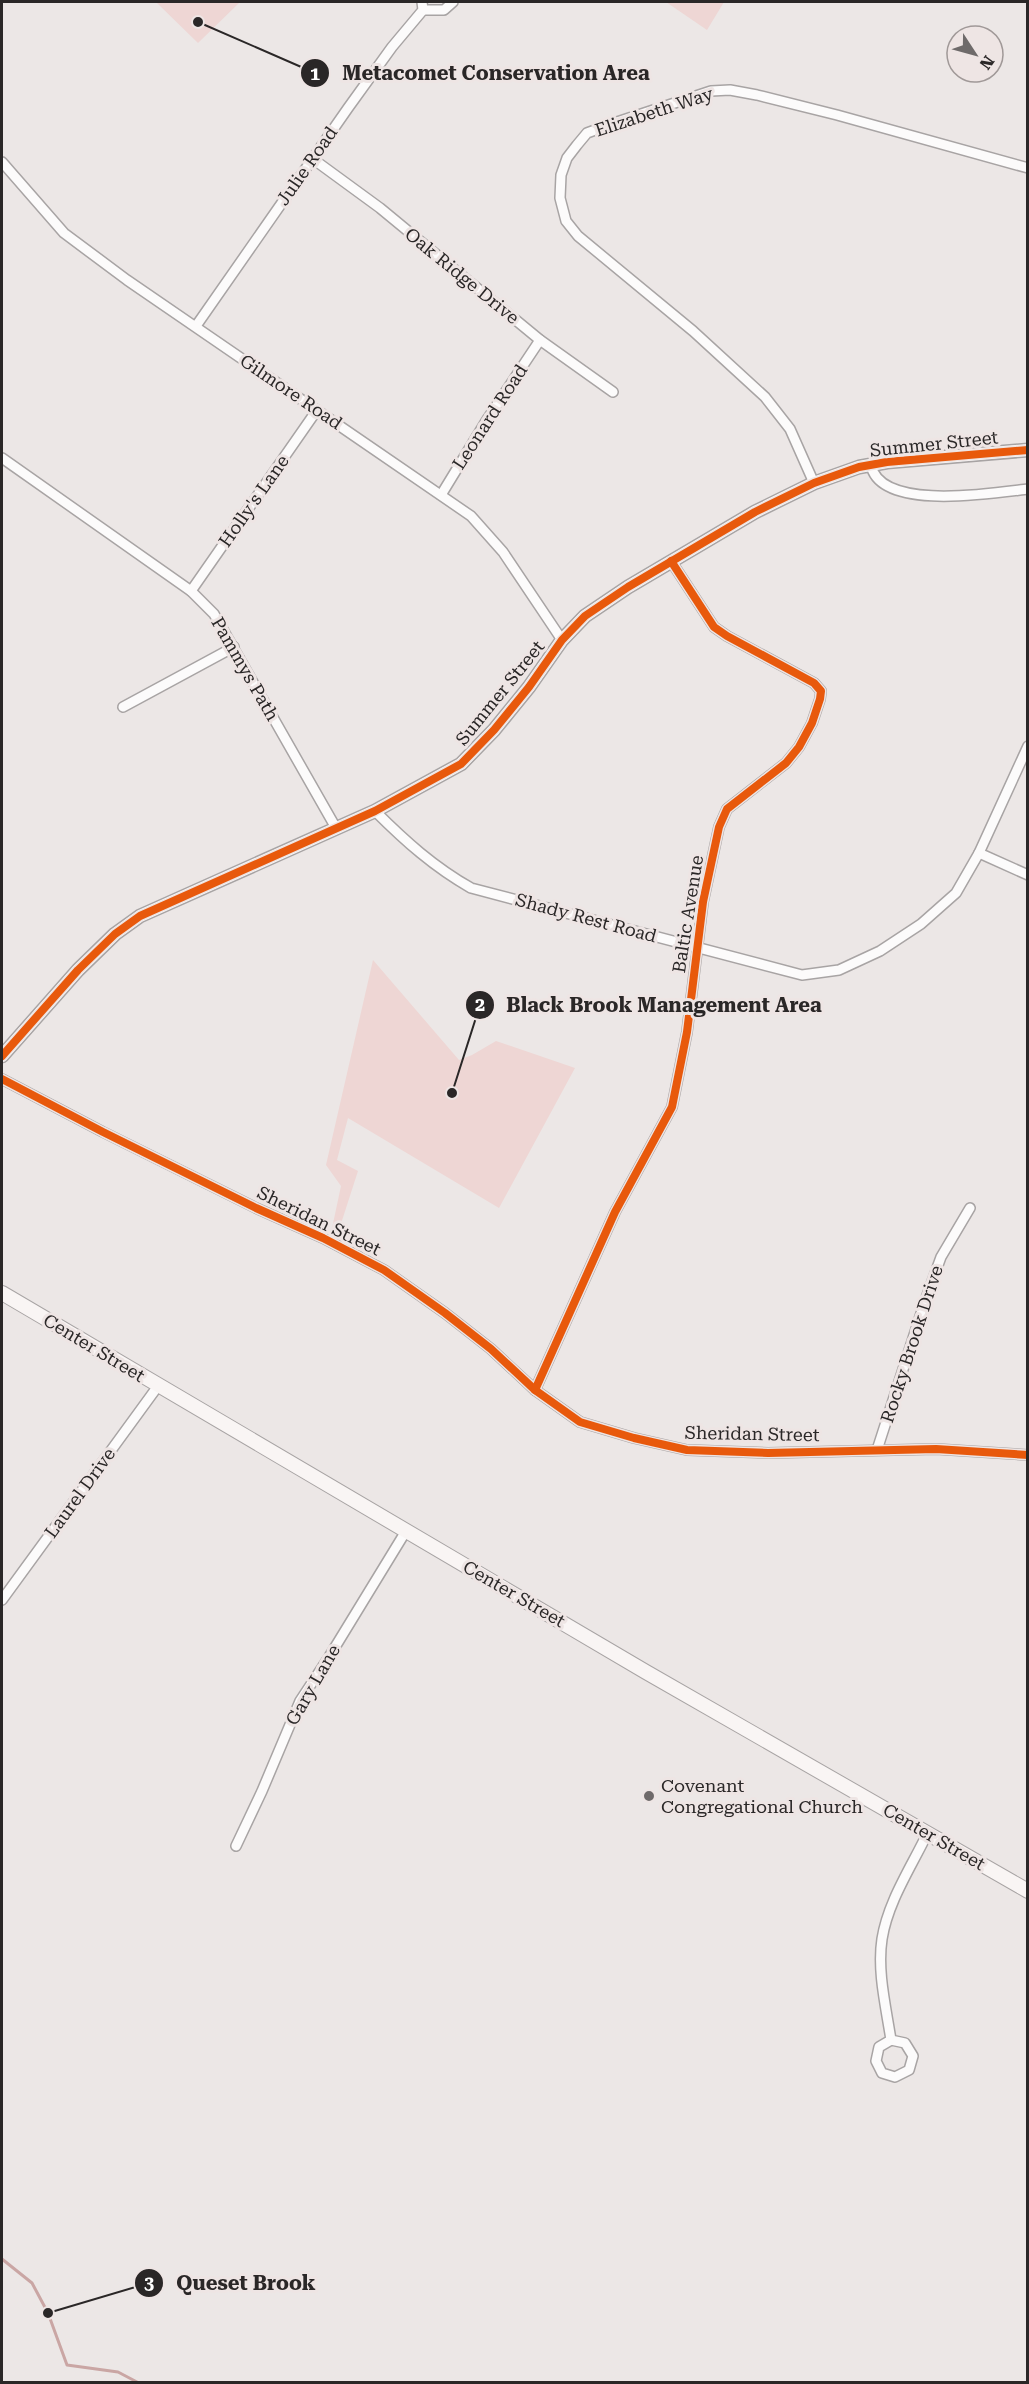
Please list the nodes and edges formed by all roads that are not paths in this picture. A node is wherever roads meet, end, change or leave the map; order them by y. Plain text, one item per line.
1 (453, 2) edge
2 (422, 5) edge
3 (313, 159) junction
4 (2, 162) edge
5 (1028, 168) edge
6 (196, 326) junction
7 (540, 340) junction
8 (613, 392) dead end
9 (317, 410) junction
10 (1028, 450) edge
11 (2, 458) edge
12 (871, 465) junction
13 (814, 483) junction
14 (1028, 489) edge
15 (441, 495) junction
16 (671, 561) junction
17 (191, 591) junction
18 (562, 640) junction
19 (234, 647) junction
20 (123, 707) dead end
21 (1028, 746) edge
22 (375, 811) junction
23 (336, 828) junction
24 (979, 853) junction
25 (1028, 874) edge
26 (696, 947) junction
27 (2, 1056) edge
28 (2, 1079) edge
29 (970, 1208) dead end
30 (2, 1293) edge
31 (158, 1386) junction
32 (535, 1390) junction
33 (877, 1450) junction
34 (1028, 1455) edge
35 (406, 1531) junction
36 (2, 1600) edge
37 (928, 1833) junction
38 (236, 1846) dead end
39 (1028, 1891) edge
40 (891, 2040) junction

1 - 2 street, Julie Road
2 - 3 street, Julie Road
3 - 6 street, Julie Road
3 - 7 street, Oak Ridge Drive
4 - 6 street, Gilmore Road
5 - 13 street, Elizabeth Way
6 - 9 street, Gilmore Road
7 - 8 street, Oak Ridge Drive
7 - 15 street, Leonard Road
9 - 15 street, Gilmore Road
9 - 17 street, Holly's Lane
10 - 12 street, Summer Street
11 - 17 street, Pammys Path
12 - 13 street, Summer Street
12 - 14 street
13 - 16 street, Summer Street
15 - 18 street, Gilmore Road
16 - 18 street, Summer Street
16 - 26 street, Baltic Avenue
17 - 19 street, Pammys Path
18 - 22 street, Summer Street
19 - 20 street
19 - 23 street, Pammys Path
21 - 24 street, Shady Rest Road
22 - 23 street, Summer Street
22 - 26 street, Shady Rest Road
23 - 27 street, Summer Street
24 - 25 street
24 - 26 street, Shady Rest Road
26 - 32 street, Baltic Avenue
28 - 32 street, Sheridan Street
29 - 33 street, Rocky Brook Drive
30 - 31 main road, Center Street
31 - 35 main road, Center Street
31 - 36 street, Laurel Drive
32 - 33 street, Sheridan Street
33 - 34 street, Sheridan Street
35 - 37 main road, Center Street
35 - 38 street, Gary Lane
37 - 39 main road, Center Street
37 - 40 street
40 - 40 street

